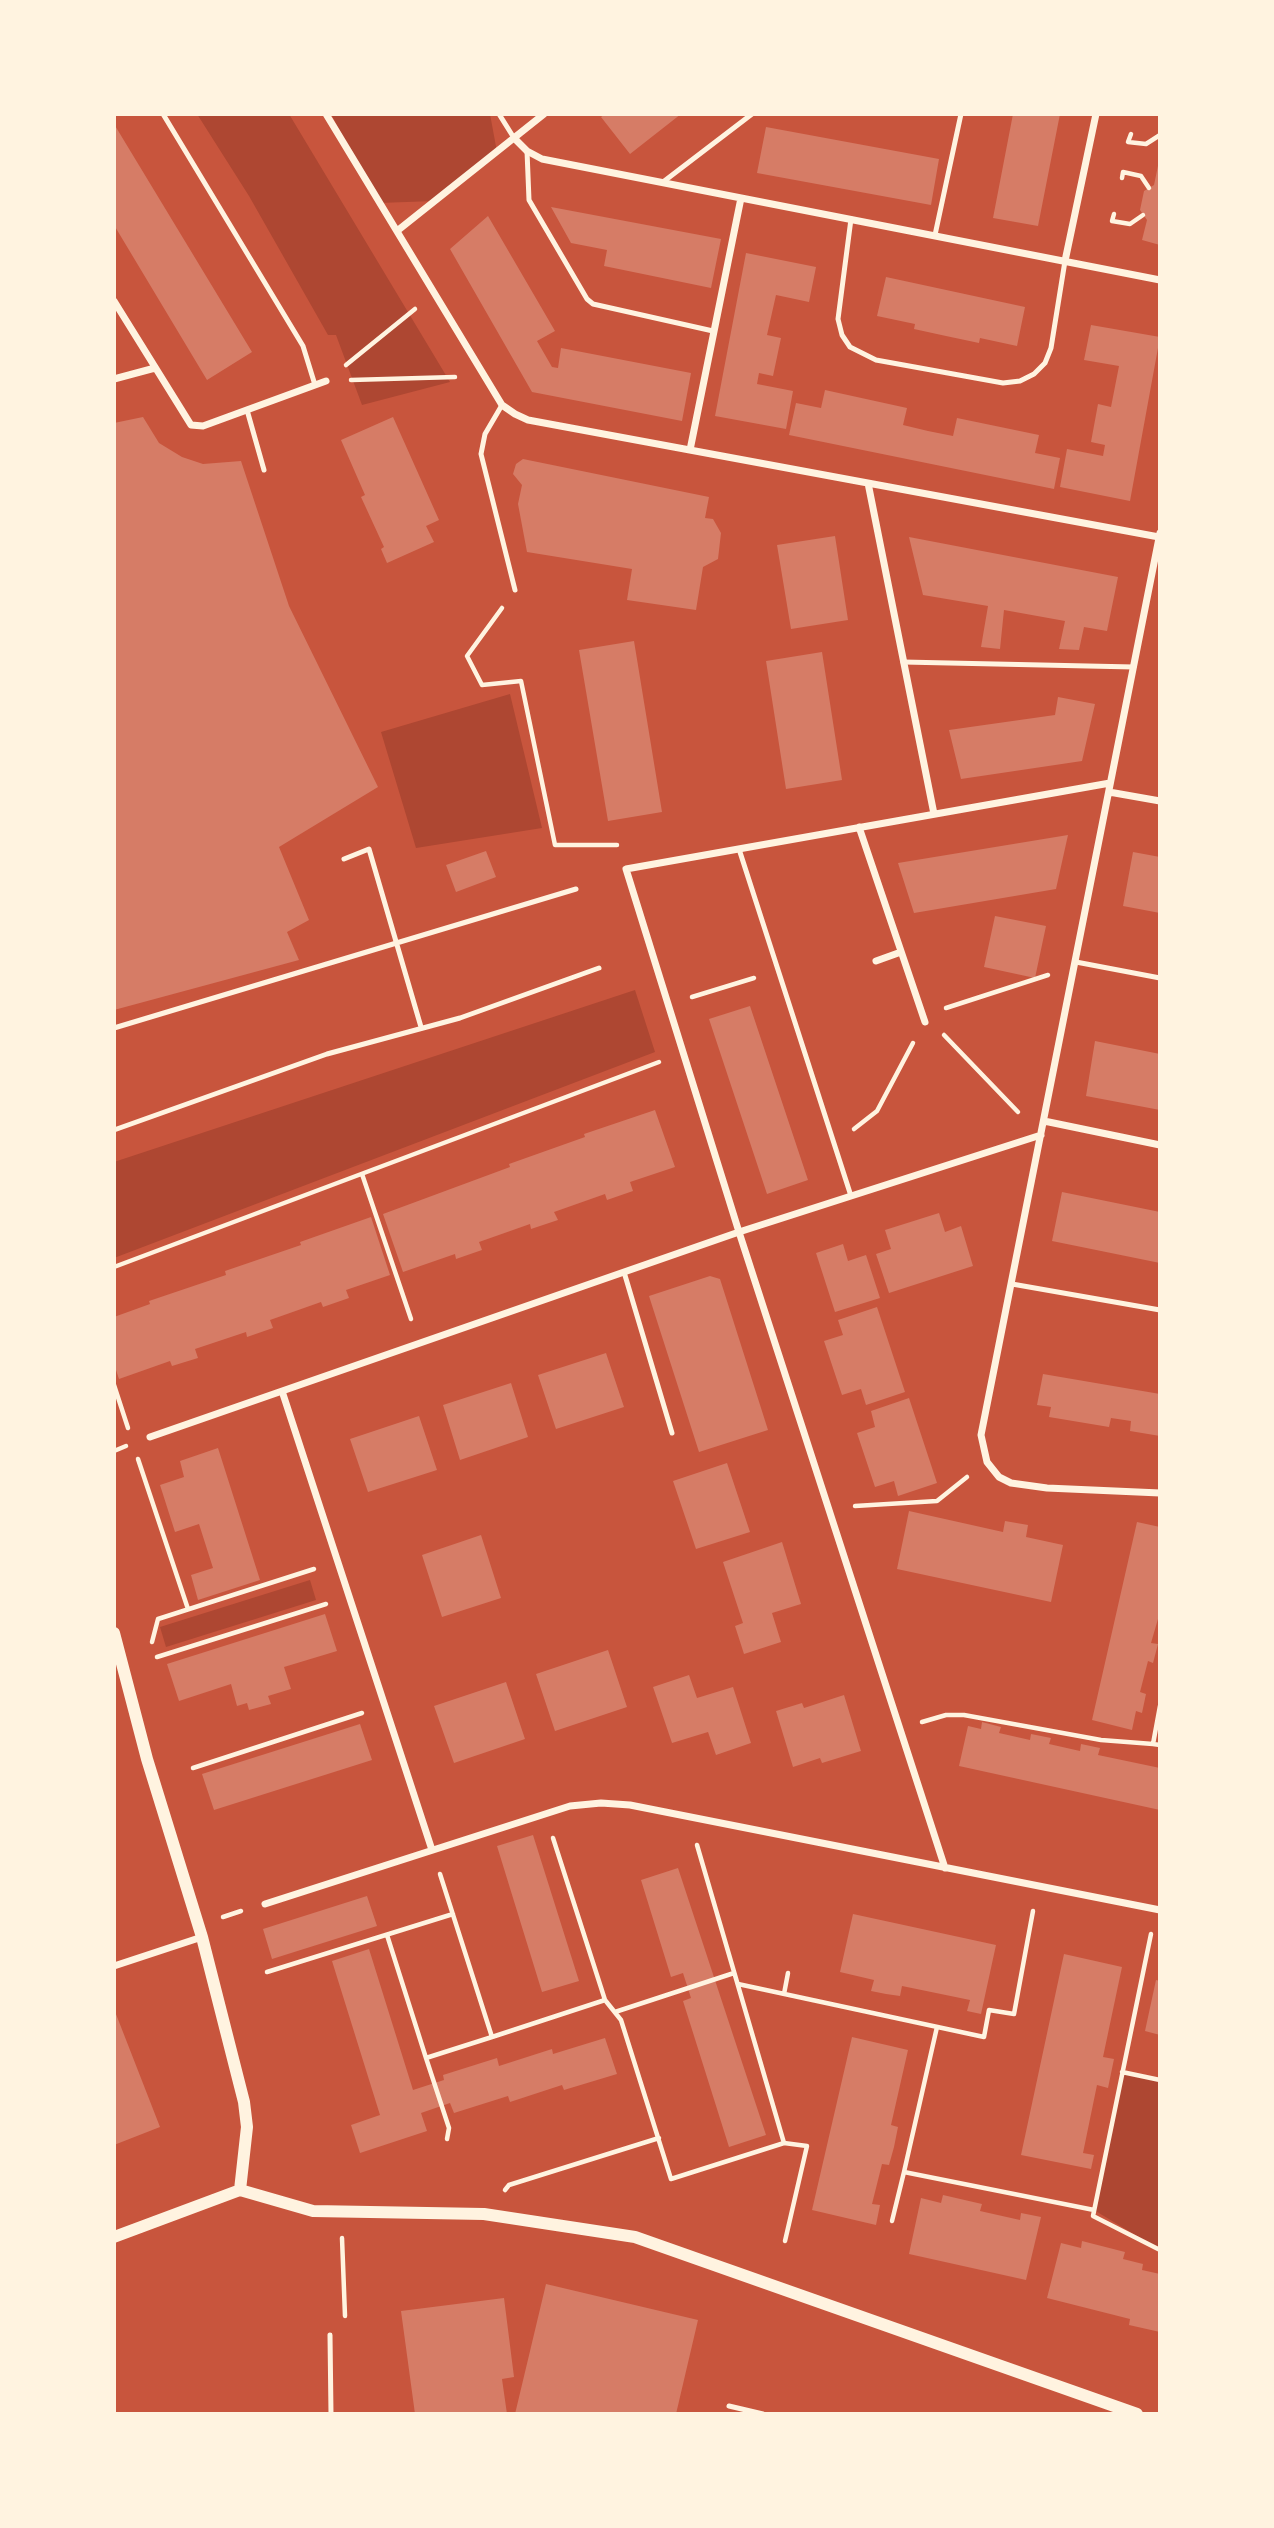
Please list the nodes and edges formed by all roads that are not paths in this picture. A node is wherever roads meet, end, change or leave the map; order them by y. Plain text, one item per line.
1 (163, 114) edge
2 (326, 114) edge
3 (499, 114) edge
4 (544, 114) edge
5 (752, 114) edge
6 (961, 114) edge
7 (1096, 114) edge
8 (514, 138) junction
9 (527, 150) junction
10 (663, 182) junction
11 (741, 198) junction
12 (851, 219) junction
13 (397, 232) junction
14 (935, 236) junction
15 (1065, 261) junction
16 (1160, 280) edge
17 (114, 301) edge
18 (713, 331) junction
19 (155, 368) junction
20 (114, 379) edge
21 (326, 381) road end
22 (316, 385) junction
23 (502, 405) junction
24 (247, 410) junction
25 (690, 450) junction
26 (264, 470) dead end
27 (868, 483) junction
28 (1160, 535) edge
29 (515, 590) road end
30 (903, 662) junction
31 (1134, 667) junction
32 (1110, 787) junction
33 (1160, 801) edge
34 (934, 814) junction
35 (859, 827) junction
36 (739, 849) junction
37 (344, 859) dead end
38 (576, 889) dead end
39 (396, 945) junction
40 (901, 952) junction
41 (876, 961) dead end
42 (1076, 962) junction
43 (599, 968) dead end
44 (1160, 978) edge
45 (923, 1019) road end
46 (421, 1027) junction
47 (114, 1028) edge
48 (1044, 1121) junction
49 (114, 1130) edge
50 (1041, 1135) junction
51 (1160, 1145) edge
52 (851, 1196) junction
53 (739, 1232) junction
54 (624, 1272) junction
55 (1012, 1284) junction
56 (1160, 1310) edge
57 (282, 1391) junction
58 (672, 1433) dead end
59 (150, 1437) dead end
60 (1160, 1493) edge
61 (114, 1633) edge
62 (432, 1850) junction
63 (944, 1868) junction
64 (265, 1904) road end
65 (1158, 1910) edge
66 (200, 1931) junction
67 (114, 1966) edge
68 (240, 2190) junction
69 (114, 2237) edge
70 (330, 2335) road end
71 (729, 2406) dead end
72 (331, 2414) edge
73 (762, 2414) edge
74 (1137, 2414) edge

1 - 22 lane
2 - 13 street
3 - 8 lane
4 - 8 street
5 - 10 lane
6 - 14 lane
7 - 15 street
8 - 9 street
8 - 13 street
9 - 10 street
9 - 18 lane
10 - 11 street
11 - 12 street
11 - 18 street
12 - 14 street
12 - 15 lane
13 - 23 street
14 - 15 street
15 - 16 street
17 - 19 street
18 - 25 street
19 - 20 street
19 - 24 street
21 - 22 street
22 - 24 street
23 - 25 street
23 - 29 lane
24 - 26 lane
25 - 27 street
27 - 28 street
27 - 30 street
28 - 31 street
30 - 31 lane
30 - 34 street
31 - 32 street
32 - 33 street
32 - 34 street
32 - 42 street
34 - 35 street
35 - 36 street
35 - 40 street
36 - 52 lane
36 - 53 street
37 - 39 lane
38 - 39 lane
39 - 46 lane
39 - 47 lane
40 - 41 street
40 - 45 street
42 - 44 lane
42 - 48 street
43 - 46 lane
46 - 49 lane
48 - 50 street
48 - 51 street
50 - 52 street
50 - 55 street
52 - 53 street
53 - 54 street
53 - 63 street
54 - 57 street
54 - 58 lane
55 - 56 lane
55 - 60 street
57 - 59 street
57 - 62 street
61 - 66 street
62 - 63 street
62 - 64 street
63 - 65 street
66 - 67 street
66 - 68 street
68 - 69 street
68 - 74 street
70 - 72 lane
71 - 73 lane

